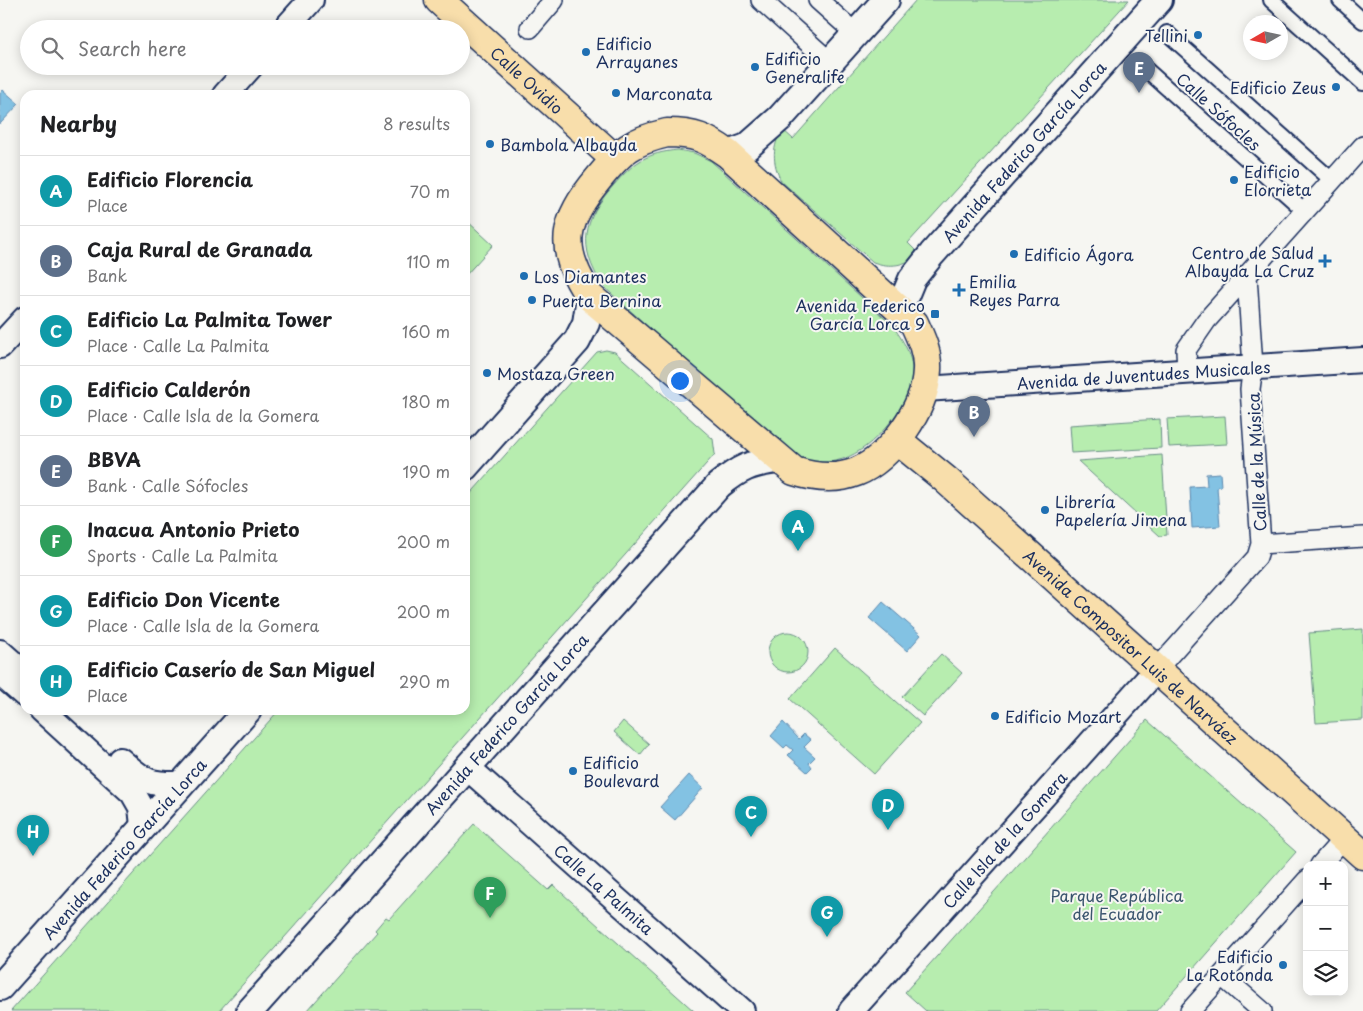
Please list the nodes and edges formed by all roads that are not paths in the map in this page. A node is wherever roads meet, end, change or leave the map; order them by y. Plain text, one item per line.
1 (311, 0) edge
2 (439, 0) edge
3 (554, 0) edge
4 (761, 0) edge
5 (818, 0) edge
6 (886, 0) edge
7 (1158, 0) edge
8 (1271, 0) edge
9 (1340, 0) edge
10 (293, 20) edge
11 (461, 20) edge
12 (1363, 21) edge
13 (470, 28) edge
14 (530, 28) dead end
15 (1167, 33) dead end
16 (856, 34) junction
17 (831, 63) junction
18 (1140, 64) dead end
19 (243, 75) edge
20 (1363, 83) edge
21 (229, 90) edge
22 (1363, 146) edge
23 (728, 154) junction
24 (615, 158) junction
25 (1325, 174) dead end
26 (1296, 204) dead end
27 (1247, 276) junction
28 (590, 297) junction
29 (900, 308) junction
30 (20, 324) edge
31 (0, 346) edge
32 (1363, 360) edge
33 (1253, 368) junction
34 (1187, 372) junction
35 (925, 389) junction
36 (897, 440) junction
37 (777, 460) junction
38 (470, 461) edge
39 (1363, 537) edge
40 (1260, 544) junction
41 (0, 652) edge
42 (1157, 669) junction
43 (20, 670) edge
44 (0, 673) edge
45 (20, 691) edge
46 (47, 715) edge
47 (71, 715) edge
48 (244, 715) edge
49 (468, 768) junction
50 (182, 784) junction
51 (143, 826) junction
52 (1354, 847) edge
53 (1328, 861) edge
54 (1303, 885) edge
55 (1222, 976) junction
56 (0, 987) edge
57 (250, 1011) edge
58 (742, 1011) edge
59 (852, 1011) edge
60 (1190, 1011) edge
61 (1262, 1011) edge

1 - 10 street
2 - 11 main road, Calle Ovidio
3 - 14 street
4 - 17 street
5 - 16 street
6 - 16 main road
7 - 29 main road, Avenida Federico García Lorca
8 - 20 street
9 - 12 street
13 - 24 main road, Calle Ovidio
15 - 25 street, Calle Sófocles
16 - 17 main road
17 - 23 main road
18 - 26 street, Calle Sófocles
19 - 21 street
22 - 27 street
23 - 24 main road
23 - 29 main road
24 - 28 main road
27 - 33 street, Calle de la Música
27 - 34 street
28 - 37 main road
28 - 38 main road
29 - 35 main road
30 - 31 street
32 - 33 street, Avenida de Juventudes Musicales
33 - 34 street, Avenida de Juventudes Musicales
33 - 40 street, Calle de la Música
34 - 35 street, Avenida de Juventudes Musicales
35 - 36 main road
36 - 37 main road
36 - 42 main road, Avenida Compositor Luis de Narváez
37 - 49 main road, Avenida Federico García Lorca
39 - 40 street
40 - 42 street, Calle de la Música
41 - 43 street
42 - 52 main road, Avenida Compositor Luis de Narváez
42 - 59 street, Calle Isla de la Gomera
44 - 45 street
46 - 51 street
47 - 50 street
48 - 50 main road, Avenida Federico García Lorca
49 - 57 main road, Avenida Federico García Lorca
49 - 58 street, Calle La Palmita
50 - 51 main road, Avenida Federico García Lorca
51 - 56 main road, Avenida Federico García Lorca
52 - 53 street
54 - 55 street
55 - 60 street
55 - 61 street

